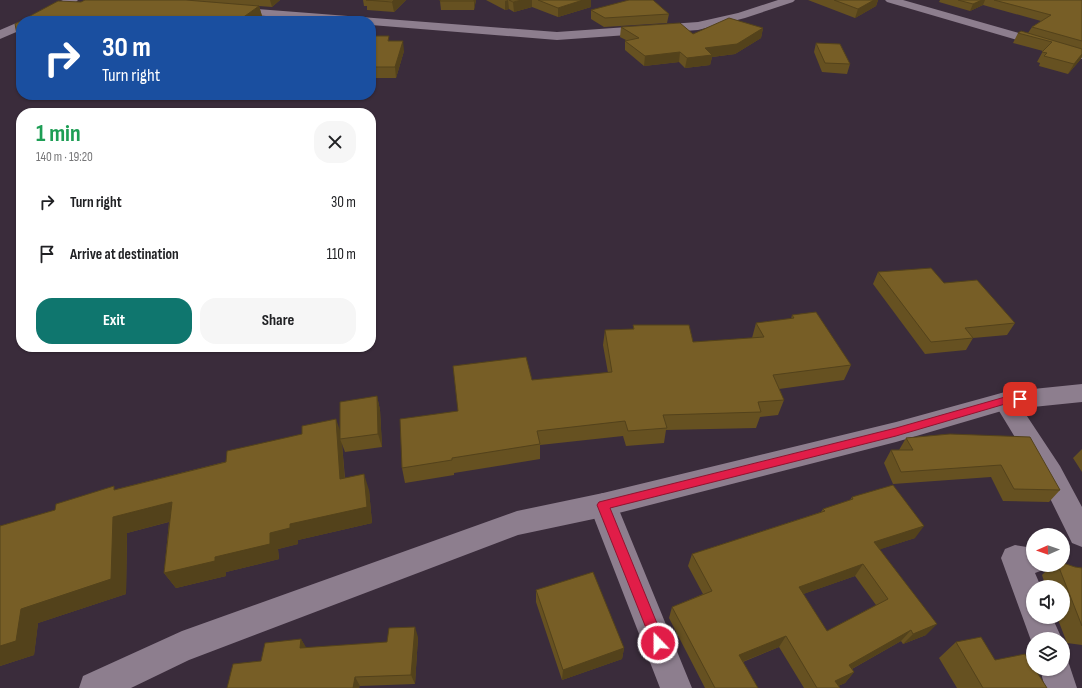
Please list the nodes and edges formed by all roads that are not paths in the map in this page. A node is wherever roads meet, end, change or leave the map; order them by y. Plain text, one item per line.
1 (72, 0) edge
2 (790, 0) edge
3 (890, 0) edge
4 (316, 8) dead end
5 (218, 9) edge
6 (305, 15) junction
7 (39, 16) edge
8 (317, 16) edge
9 (376, 21) edge
10 (16, 27) edge
11 (0, 35) edge
12 (1082, 55) edge
13 (1081, 395) edge
14 (1005, 400) junction
15 (603, 505) junction
16 (1082, 534) edge
17 (1026, 560) edge
18 (1026, 587) edge
19 (1058, 676) edge
20 (95, 688) edge
21 (676, 688) edge
22 (1061, 688) edge

1 - 7 street
2 - 9 street
3 - 12 street
4 - 6 street
5 - 6 street
6 - 8 street
10 - 11 street
13 - 14 street
14 - 15 street
14 - 16 street
15 - 20 street
15 - 21 street
17 - 18 street
19 - 22 street

